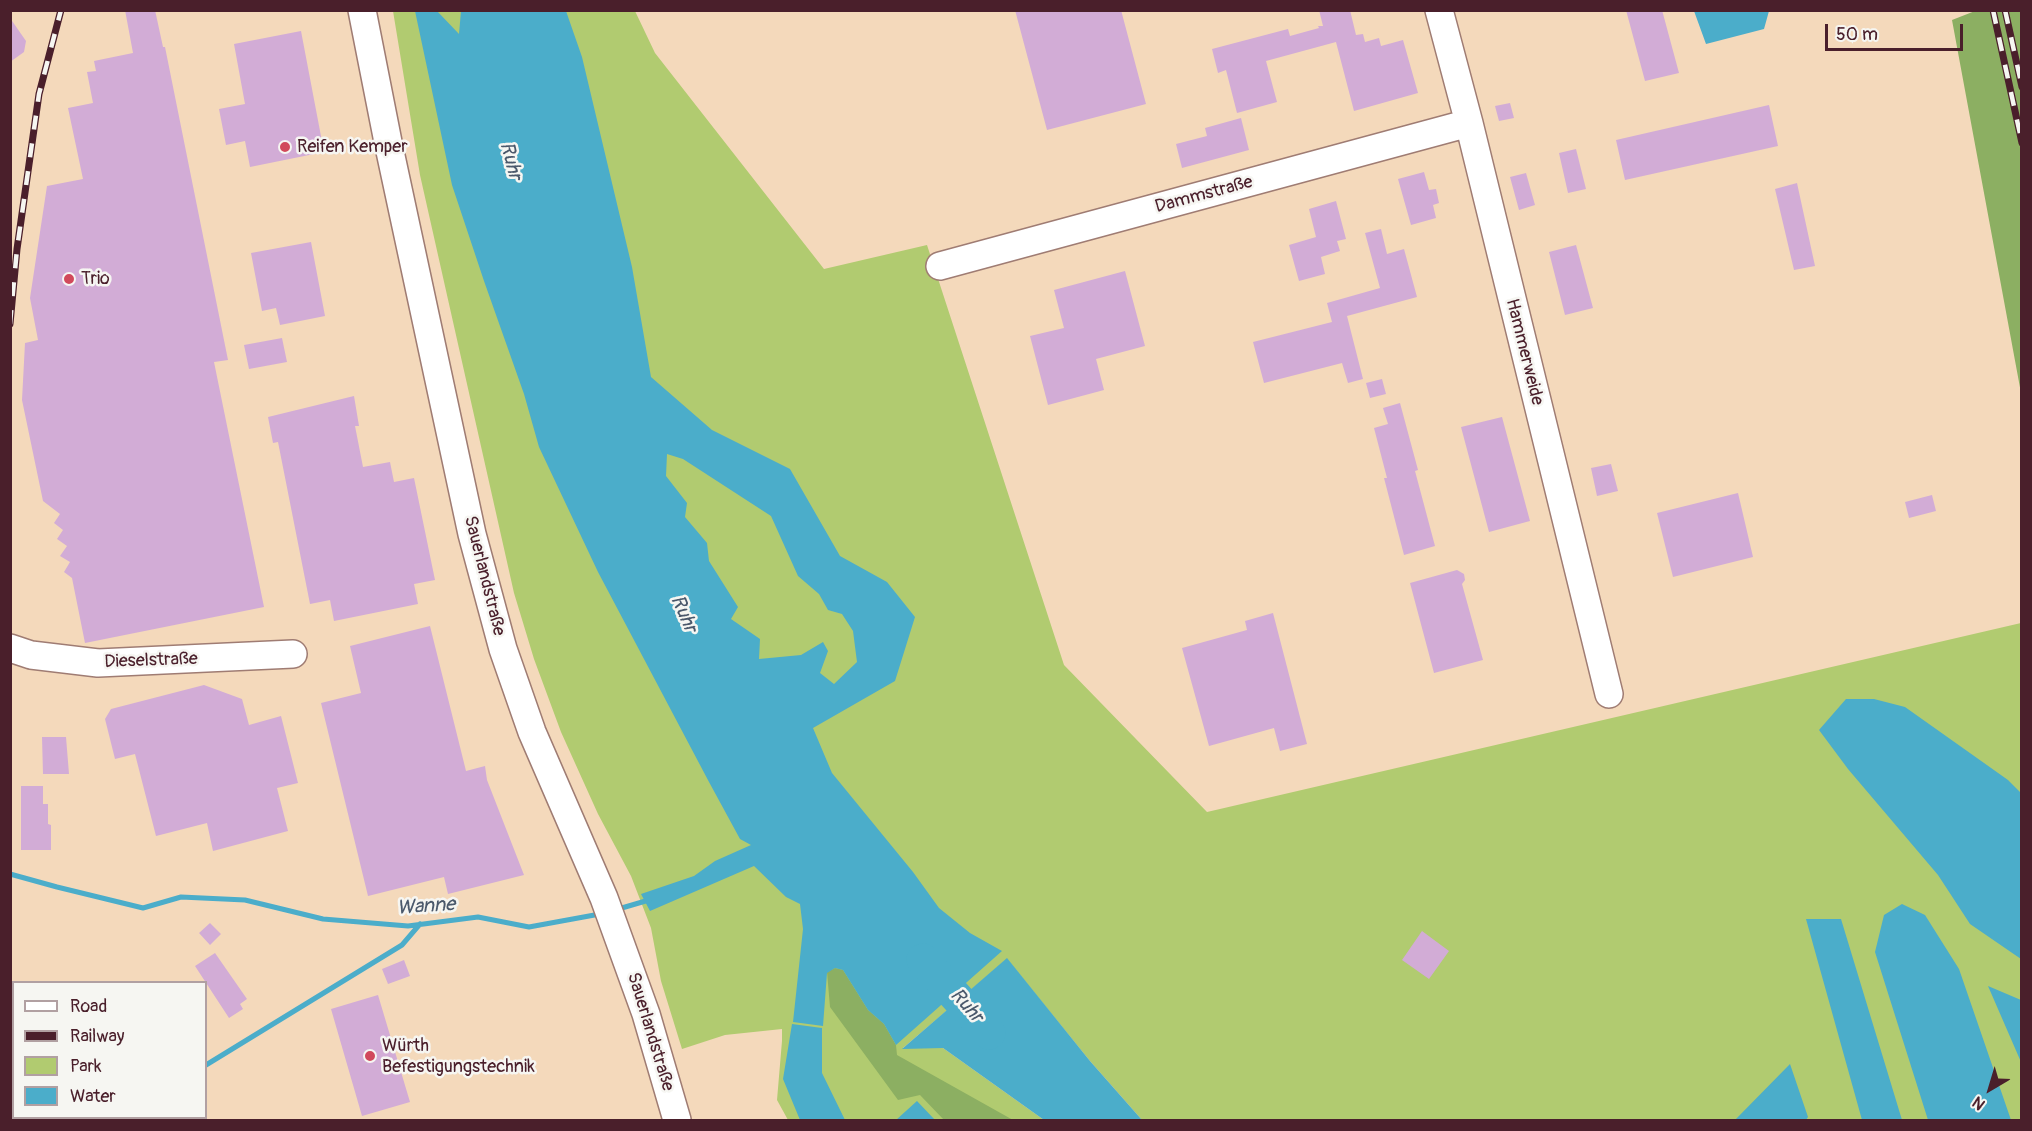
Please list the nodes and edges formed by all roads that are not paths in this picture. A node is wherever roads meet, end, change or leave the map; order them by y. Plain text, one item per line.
1 (362, 10) edge
2 (1439, 10) edge
3 (1469, 123) junction
4 (940, 266) dead end
5 (10, 648) edge
6 (292, 654) dead end
7 (1609, 694) dead end
8 (677, 1120) edge

1 - 8 street, Sauerlandstraße
2 - 3 street, Hammerweide
3 - 4 street, Dammstraße
3 - 7 street, Hammerweide
5 - 6 street, Dieselstraße

